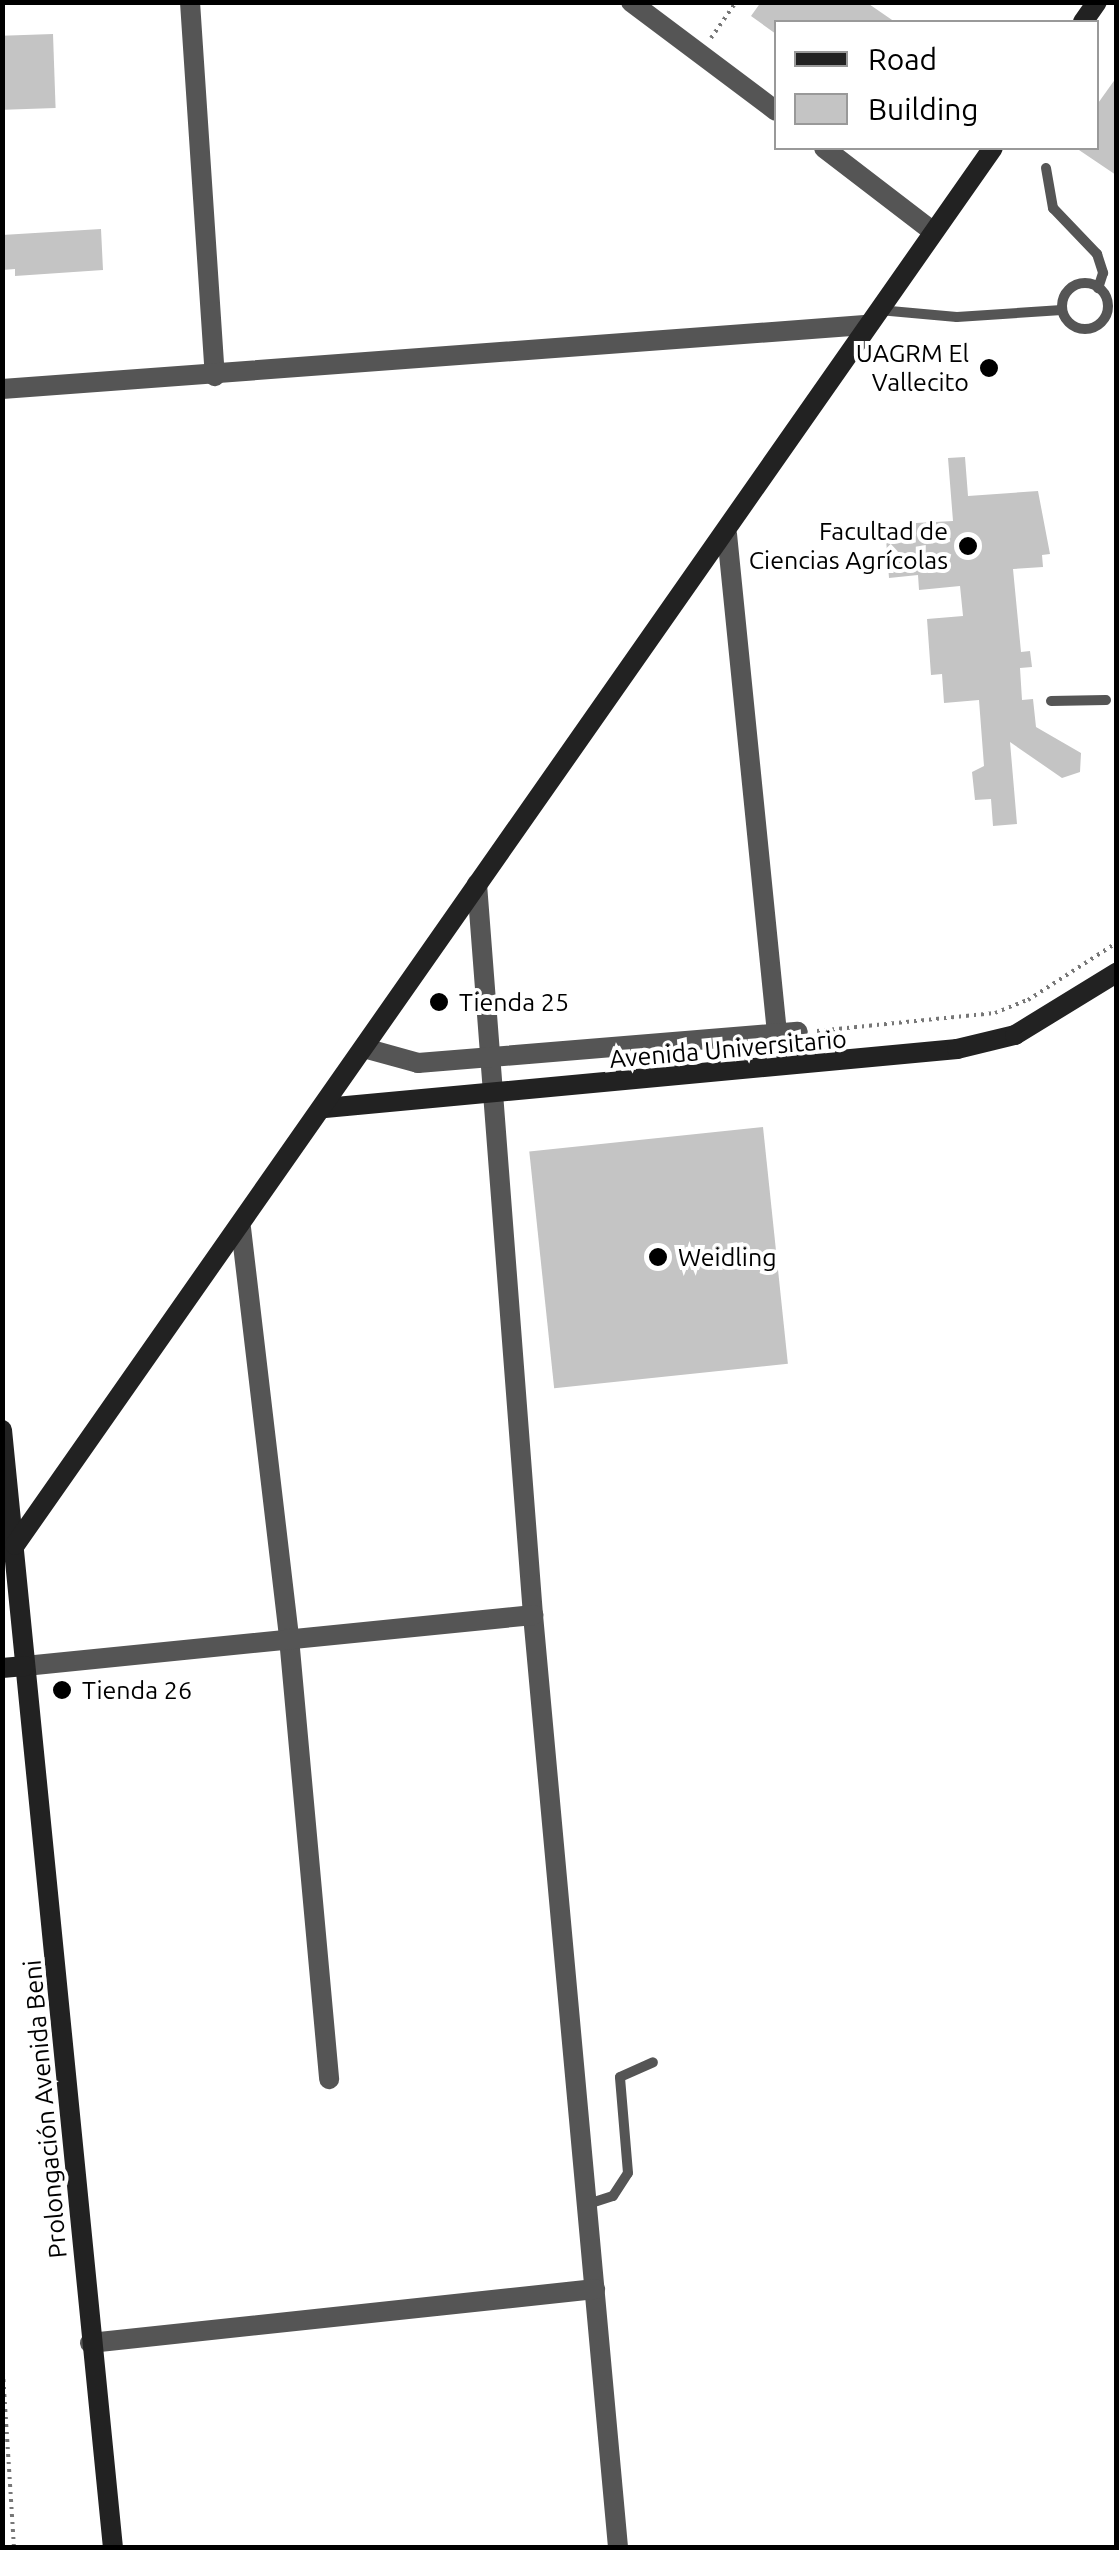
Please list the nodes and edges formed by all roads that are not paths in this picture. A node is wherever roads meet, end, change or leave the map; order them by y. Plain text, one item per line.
1 (190, 2) edge
2 (631, 2) edge
3 (774, 110) edge
4 (827, 150) edge
5 (992, 150) edge
6 (1046, 168) dead end
7 (932, 231) junction
8 (1098, 288) junction
9 (1062, 310) junction
10 (870, 318) junction
11 (215, 376) junction
12 (2, 389) edge
13 (726, 534) junction
14 (1106, 700) dead end
15 (1052, 701) dead end
16 (477, 884) junction
17 (1116, 973) edge
18 (364, 1048) junction
19 (489, 1059) junction
20 (493, 1096) junction
21 (325, 1108) junction
22 (241, 1228) junction
23 (2, 1430) edge
24 (14, 1545) junction
25 (533, 1615) junction
26 (288, 1638) junction
27 (25, 1666) junction
28 (2, 1668) edge
29 (653, 2062) dead end
30 (329, 2079) dead end
31 (588, 2204) junction
32 (596, 2289) junction
33 (90, 2343) junction
34 (112, 2548) edge
35 (618, 2548) edge

1 - 11 street
2 - 3 street
4 - 7 street
5 - 7 street
6 - 8 lane
7 - 10 street
8 - 9 lane
8 - 9 lane
9 - 10 lane
10 - 11 street
10 - 13 street
11 - 12 street
13 - 16 street
13 - 19 street
14 - 15 lane
16 - 18 street
16 - 19 street
17 - 20 street, Avenida Universitario
18 - 19 street
18 - 21 street
19 - 20 street
20 - 21 street, Avenida Universitario
20 - 25 street
21 - 22 street
22 - 24 street
22 - 26 street
23 - 24 street
24 - 27 street, Prolongación Avenida Beni
25 - 26 street
25 - 31 street
26 - 27 street
26 - 30 street
27 - 28 street
27 - 33 street, Prolongación Avenida Beni
29 - 31 lane
31 - 32 street
32 - 33 street
32 - 35 street
33 - 34 street, Prolongación Avenida Beni

